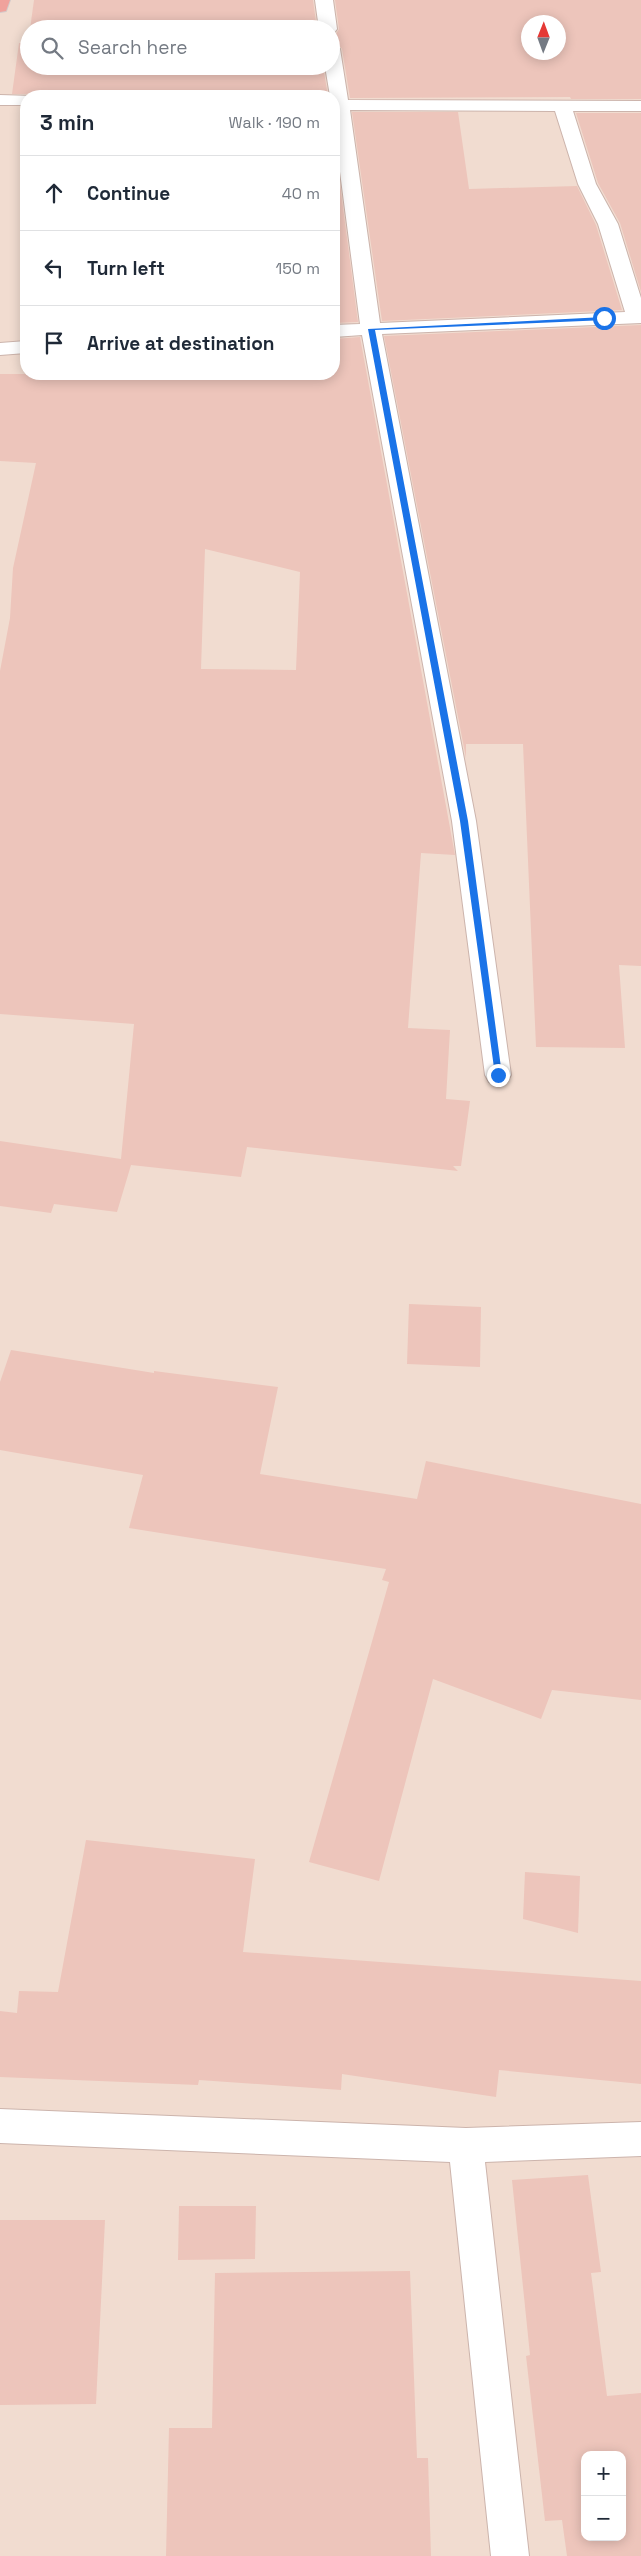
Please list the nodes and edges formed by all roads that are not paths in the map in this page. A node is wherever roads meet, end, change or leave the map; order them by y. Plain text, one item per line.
1 (1, 0) edge
2 (324, 0) edge
3 (0, 6) edge
4 (327, 20) edge
5 (334, 75) edge
6 (335, 90) edge
7 (0, 100) edge
8 (20, 100) edge
9 (340, 105) edge
10 (641, 106) edge
11 (563, 107) junction
12 (340, 125) edge
13 (639, 317) edge
14 (371, 329) junction
15 (340, 331) edge
16 (0, 348) edge
17 (20, 348) edge
18 (498, 1075) dead end
19 (0, 2126) edge
20 (641, 2140) edge
21 (466, 2145) junction
22 (510, 2556) edge

1 - 3 highway
2 - 4 street
5 - 6 street
7 - 8 street
9 - 11 street
10 - 11 street
11 - 13 street
12 - 14 street
13 - 14 street
14 - 15 street
14 - 18 street
16 - 17 street
19 - 21 street
20 - 21 street
21 - 22 street

